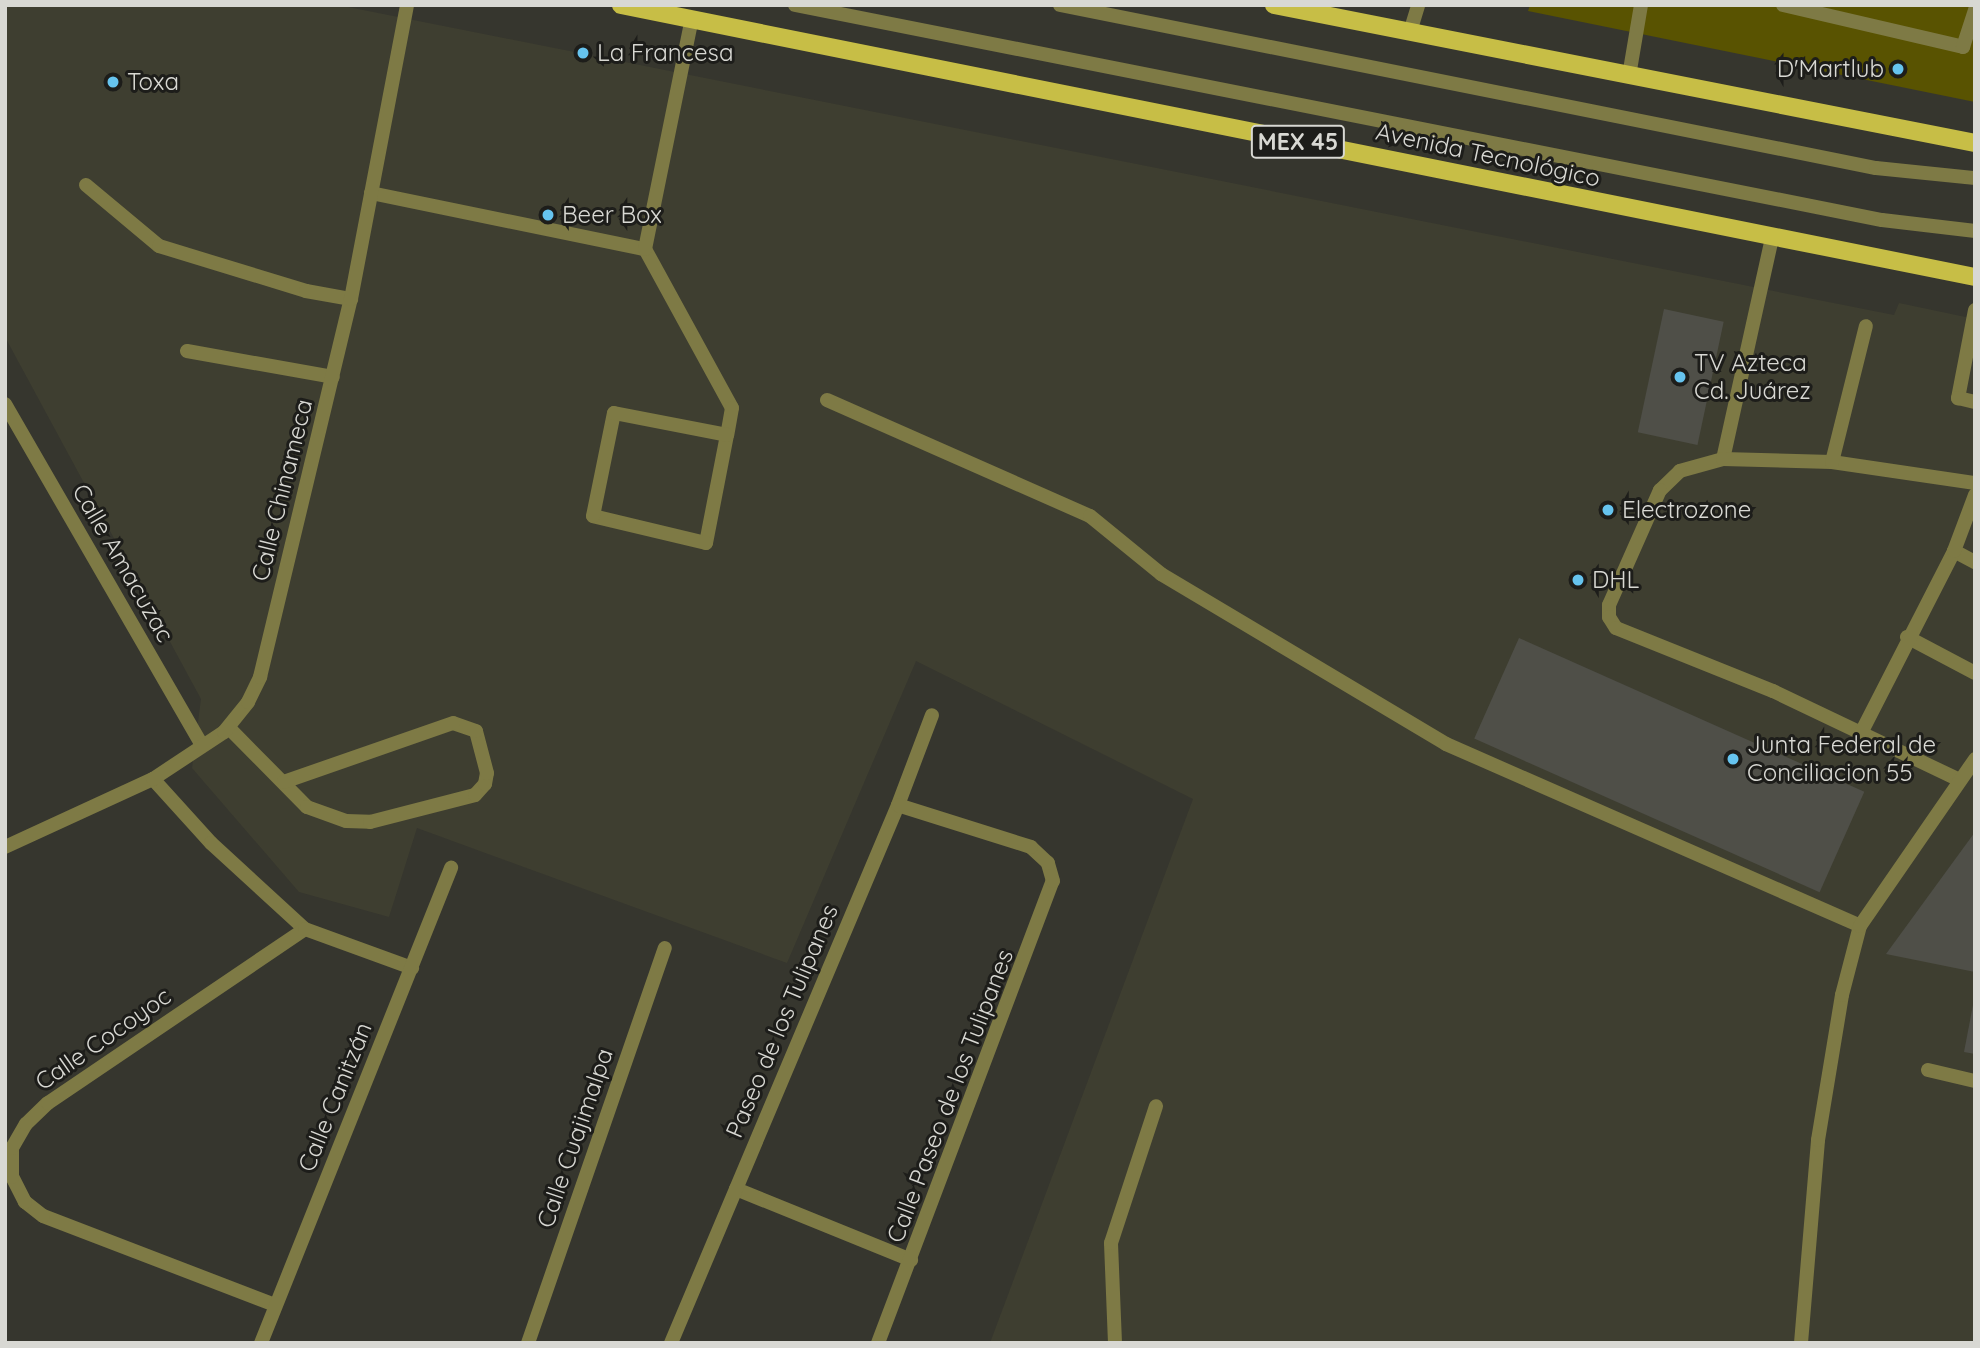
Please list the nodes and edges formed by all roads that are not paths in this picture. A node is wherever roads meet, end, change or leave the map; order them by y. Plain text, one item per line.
1 (407, 5) edge
2 (621, 5) edge
3 (795, 5) edge
4 (1060, 5) edge
5 (1273, 5) edge
6 (1418, 5) edge
7 (1641, 5) edge
8 (1783, 5) edge
9 (1975, 9) edge
10 (1350, 13) edge
11 (692, 19) junction
12 (1410, 32) junction
13 (1969, 49) edge
14 (1629, 76) junction
15 (1975, 144) edge
16 (1975, 178) edge
17 (86, 186) dead end
18 (371, 193) junction
19 (1975, 231) edge
20 (1772, 238) junction
21 (645, 249) junction
22 (1975, 277) edge
23 (351, 299) junction
24 (1975, 310) edge
25 (1866, 326) dead end
26 (187, 351) dead end
27 (333, 377) junction
28 (827, 400) dead end
29 (1975, 402) edge
30 (5, 404) edge
31 (727, 435) junction
32 (1723, 458) junction
33 (1832, 463) junction
34 (1975, 483) edge
35 (1975, 495) edge
36 (1954, 551) junction
37 (1975, 562) edge
38 (1907, 637) junction
39 (1975, 673) edge
40 (932, 715) dead end
41 (229, 728) junction
42 (1860, 735) junction
43 (202, 745) junction
44 (1975, 758) edge
45 (153, 779) junction
46 (1960, 780) junction
47 (284, 782) junction
48 (898, 805) junction
49 (5, 847) edge
50 (451, 869) dead end
51 (1860, 926) junction
52 (305, 929) junction
53 (665, 948) dead end
54 (412, 968) junction
55 (1928, 1070) dead end
56 (1975, 1081) edge
57 (1156, 1106) dead end
58 (736, 1189) junction
59 (911, 1260) junction
60 (275, 1305) junction
61 (261, 1343) edge
62 (528, 1343) edge
63 (671, 1343) edge
64 (878, 1343) edge
65 (1115, 1343) edge
66 (1801, 1343) edge

1 - 18 street, Calle Chinameca
2 - 11 main road, Avenida Tecnológico / MEX 45
3 - 19 street
4 - 16 street
5 - 10 main road
6 - 12 street
7 - 14 street
8 - 13 street
9 - 13 street
10 - 12 main road
11 - 20 main road, Avenida Tecnológico / MEX 45
11 - 21 street
12 - 14 main road
14 - 15 main road
17 - 23 street
18 - 21 street
18 - 23 street, Calle Chinameca
20 - 22 main road, Avenida Tecnológico / MEX 45
20 - 32 street
21 - 31 street
23 - 27 street, Calle Chinameca
24 - 29 street
25 - 33 street
26 - 27 street
27 - 41 street, Calle Chinameca
28 - 51 street
30 - 43 street, Calle Amacuzac
31 - 31 street
32 - 33 street
32 - 42 street
33 - 34 street
35 - 36 street
36 - 37 street
36 - 38 street
38 - 39 street
38 - 42 street
40 - 48 street, Paseo de los Tulipanes
41 - 43 street, Calle Chinameca
41 - 47 street
42 - 46 street
43 - 45 street, Calle Chinameca
44 - 46 street
45 - 49 street, Calle Chinameca
45 - 52 street
46 - 51 street
47 - 47 street
48 - 58 street, Paseo de los Tulipanes
48 - 59 street, Calle Paseo de los Tulipanes
50 - 54 street, Calle Canitzán
51 - 66 street
52 - 54 street
52 - 60 street, Calle Cocoyoc
53 - 62 street, Calle Cuajimalpa
54 - 60 street, Calle Canitzán
55 - 56 street
57 - 65 street
58 - 59 street
58 - 63 street, Paseo de los Tulipanes
59 - 64 street, Calle Paseo de los Tulipanes
60 - 61 street, Calle Canitzán

